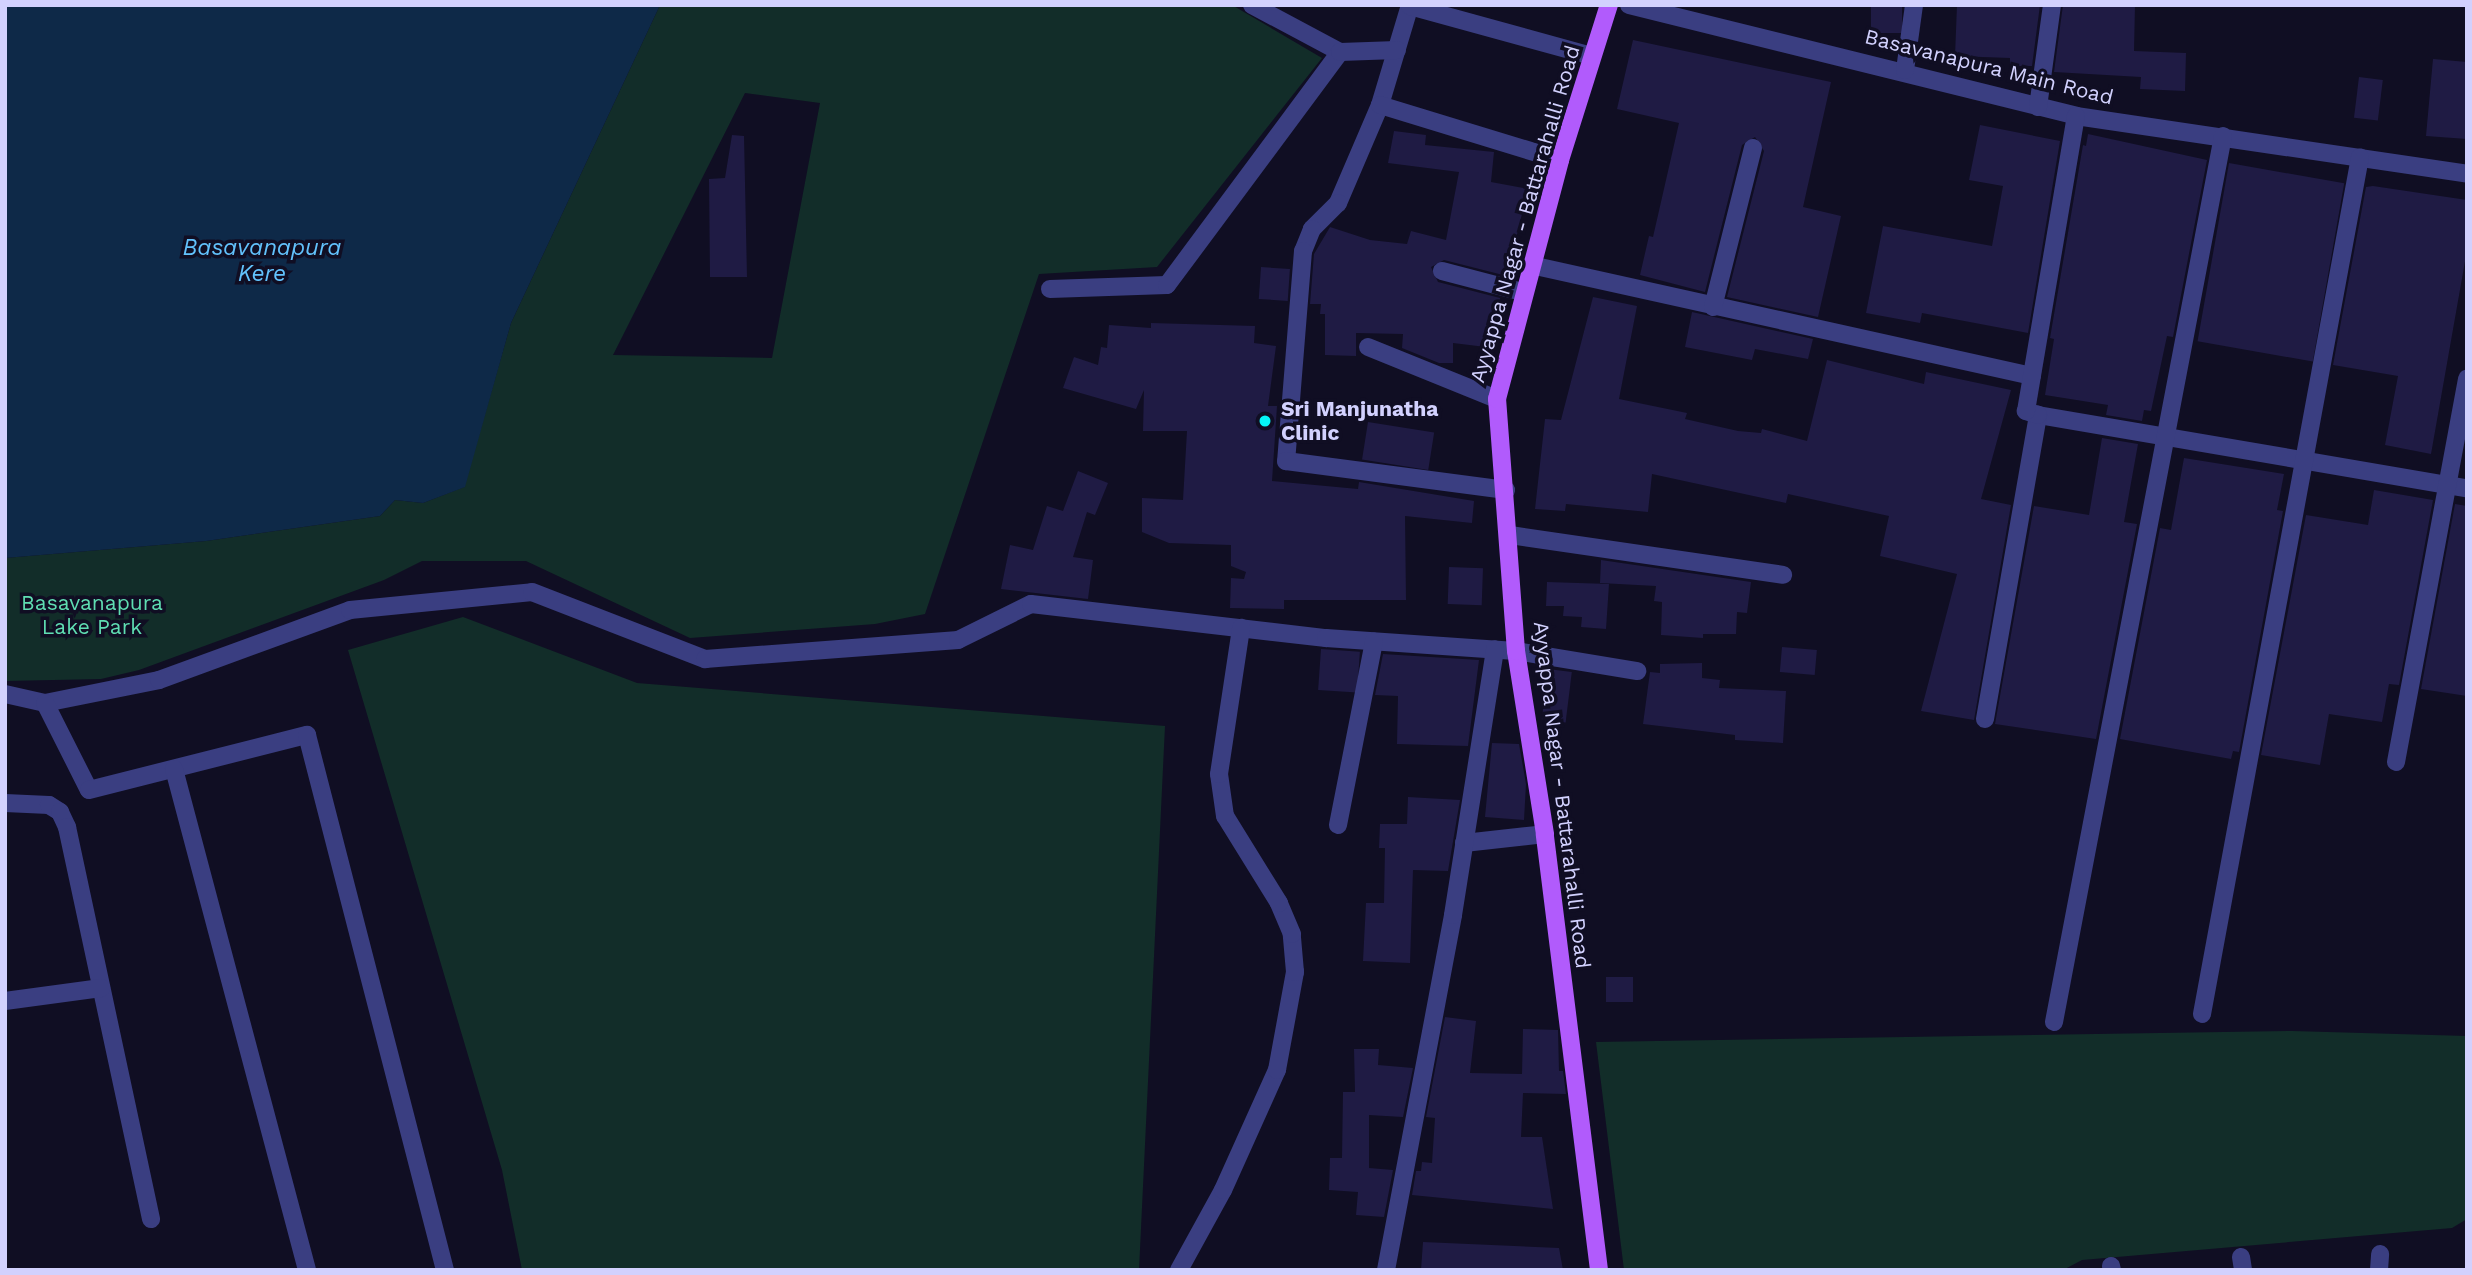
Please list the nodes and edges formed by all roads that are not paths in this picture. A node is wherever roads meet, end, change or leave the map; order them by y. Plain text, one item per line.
1 (1252, 5) edge
2 (1609, 5) edge
3 (1629, 5) edge
4 (1914, 5) edge
5 (2052, 5) edge
6 (1410, 6) edge
7 (1397, 50) junction
8 (1340, 52) junction
9 (1592, 57) junction
10 (1905, 70) junction
11 (1380, 105) junction
12 (2038, 107) junction
13 (2076, 116) junction
14 (2222, 136) junction
15 (1753, 148) dead end
16 (2360, 157) junction
17 (1560, 160) junction
18 (2467, 174) edge
19 (1531, 265) junction
20 (1442, 271) dead end
21 (1050, 289) dead end
22 (1522, 292) junction
23 (1713, 307) junction
24 (1368, 347) dead end
25 (2032, 376) junction
26 (2467, 379) edge
27 (1497, 399) junction
28 (2038, 415) junction
29 (2165, 439) junction
30 (2304, 462) junction
31 (2447, 484) junction
32 (2467, 488) edge
33 (1506, 490) junction
34 (1510, 535) junction
35 (1783, 575) dead end
36 (1241, 628) junction
37 (1374, 641) junction
38 (1495, 649) junction
39 (1516, 651) junction
40 (1637, 671) dead end
41 (5, 694) edge
42 (45, 703) junction
43 (1985, 719) dead end
44 (2396, 762) dead end
45 (174, 769) junction
46 (5, 803) edge
47 (1338, 825) dead end
48 (1545, 834) junction
49 (1464, 843) junction
50 (102, 988) junction
51 (5, 1001) edge
52 (2202, 1014) dead end
53 (2054, 1022) dead end
54 (151, 1219) dead end
55 (307, 1270) edge
56 (445, 1270) edge
57 (1179, 1270) edge
58 (1386, 1270) edge
59 (1599, 1270) edge

1 - 8 street
2 - 9 main road, Ayyappa Nagar - Battarahalli Road
3 - 10 street, Basavanapura Main Road
4 - 10 street
5 - 12 street
6 - 7 street
6 - 9 street
7 - 8 street
7 - 11 street
8 - 21 street
9 - 17 main road, Ayyappa Nagar - Battarahalli Road
10 - 12 street, Basavanapura Main Road
11 - 17 street
11 - 33 street
12 - 13 street, Basavanapura Main Road
13 - 14 street, Basavanapura Main Road
13 - 25 street
14 - 16 street, Basavanapura Main Road
14 - 29 street
15 - 23 street
16 - 18 street, Basavanapura Main Road
16 - 30 street
17 - 19 main road, Ayyappa Nagar - Battarahalli Road
19 - 22 main road, Ayyappa Nagar - Battarahalli Road
19 - 23 street
20 - 22 street
22 - 27 main road, Ayyappa Nagar - Battarahalli Road
23 - 25 street
24 - 27 street
25 - 28 street
26 - 31 street
27 - 33 main road, Ayyappa Nagar - Battarahalli Road
28 - 29 street
28 - 43 street
29 - 30 street
29 - 53 street
30 - 31 street
30 - 52 street
31 - 32 street
31 - 44 street
33 - 34 main road, Ayyappa Nagar - Battarahalli Road
34 - 35 street
34 - 39 main road, Ayyappa Nagar - Battarahalli Road
36 - 37 street
36 - 42 street
36 - 57 street
37 - 38 street
37 - 47 street
38 - 39 street
38 - 49 street
39 - 40 street
39 - 48 main road, Ayyappa Nagar - Battarahalli Road
41 - 42 street
42 - 45 street
45 - 55 street
45 - 56 street
46 - 50 street
48 - 49 street
48 - 59 main road, Ayyappa Nagar - Battarahalli Road
49 - 58 street
50 - 51 street
50 - 54 street

